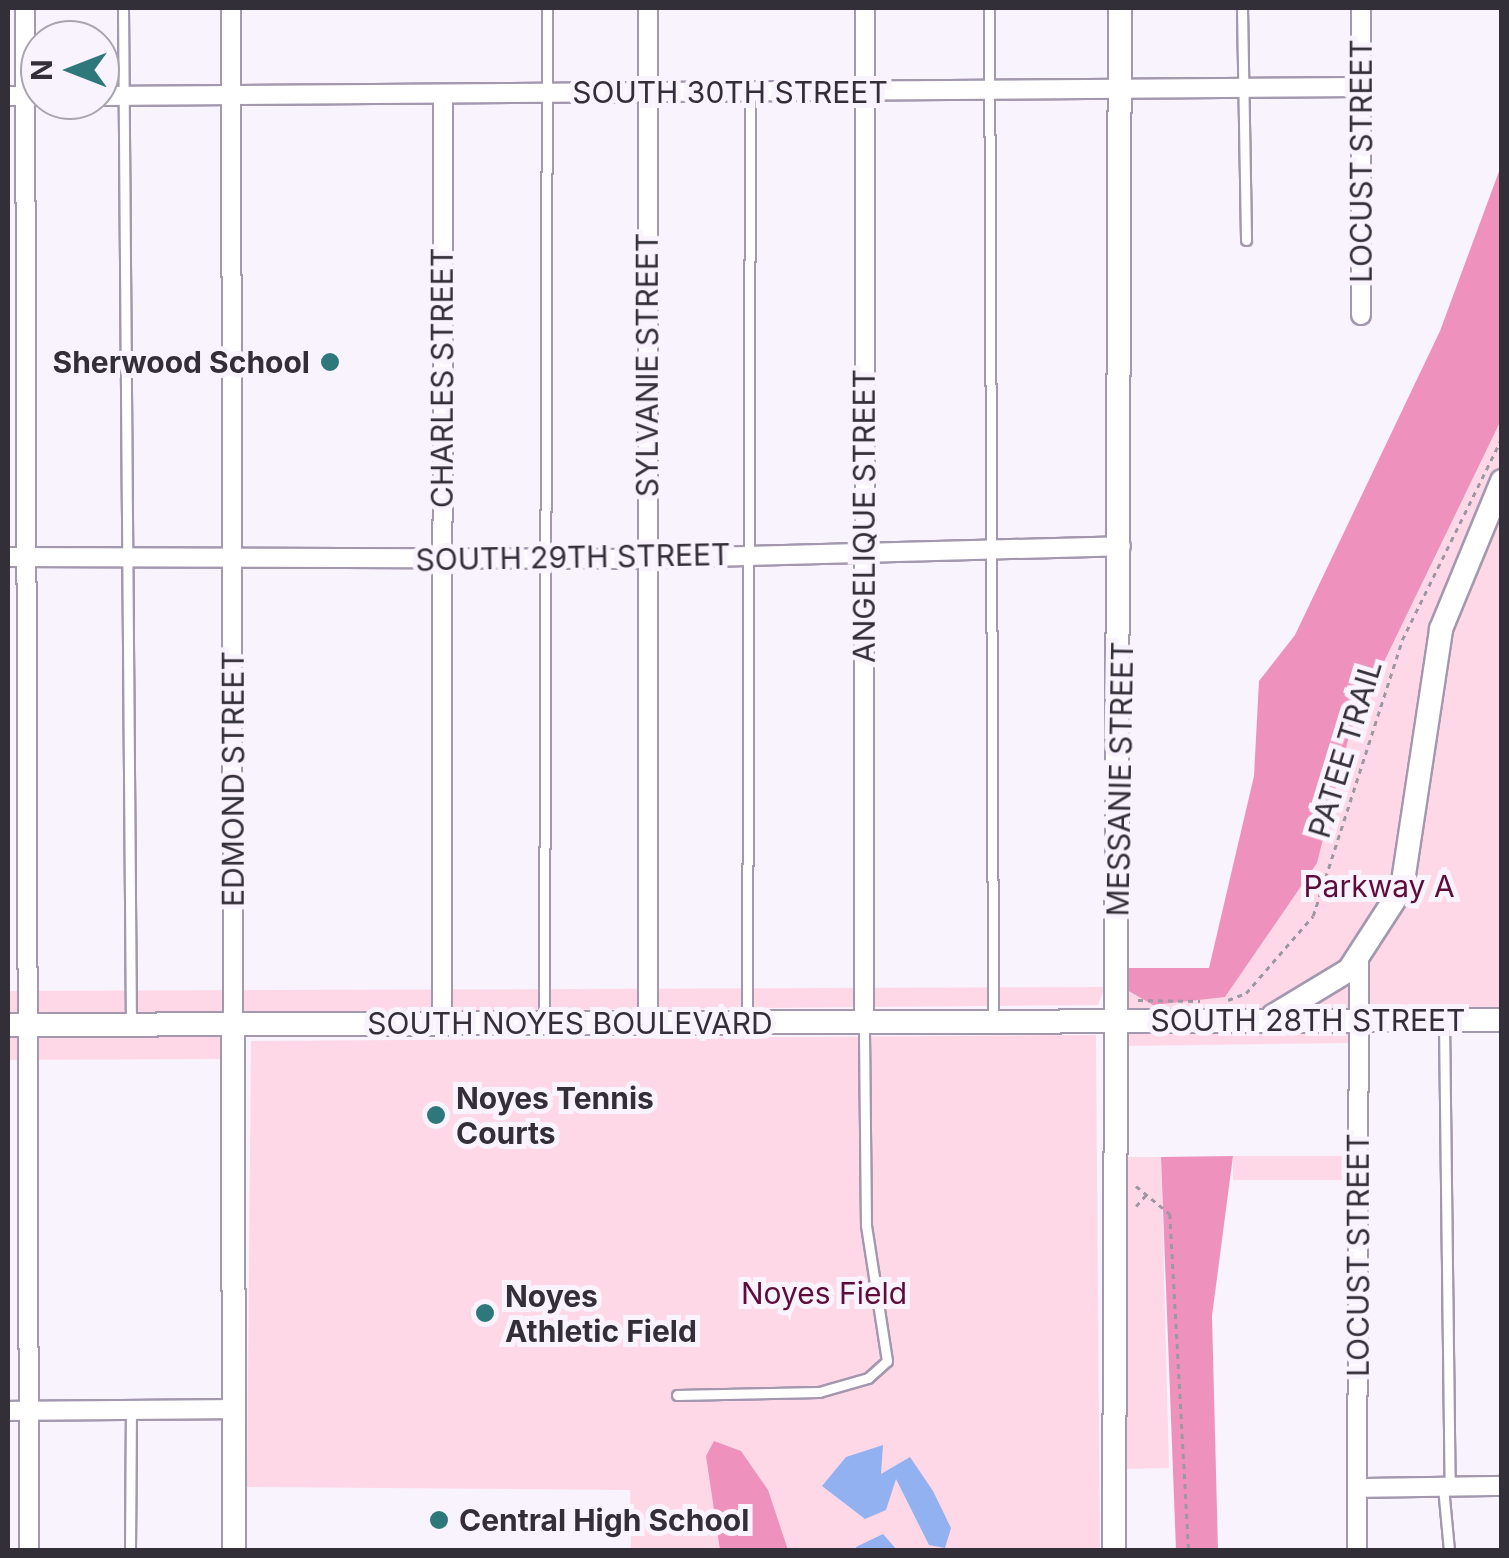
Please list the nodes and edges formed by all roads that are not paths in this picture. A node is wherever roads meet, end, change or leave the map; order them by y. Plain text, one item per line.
1 (124, 8) edge
2 (231, 8) edge
3 (547, 8) edge
4 (648, 8) edge
5 (865, 8) edge
6 (989, 8) edge
7 (1120, 8) edge
8 (1242, 8) edge
9 (1361, 8) edge
10 (1359, 87) junction
11 (1244, 90) junction
12 (750, 91) junction
13 (862, 91) junction
14 (989, 91) junction
15 (1120, 91) junction
16 (548, 93) junction
17 (648, 93) junction
18 (231, 94) junction
19 (443, 94) junction
20 (120, 96) edge
21 (124, 96) junction
22 (24, 120) edge
23 (1246, 240) dead end
24 (1361, 314) dead end
25 (1502, 481) edge
26 (1122, 546) junction
27 (990, 551) junction
28 (749, 556) junction
29 (864, 556) junction
30 (16, 557) edge
31 (125, 558) junction
32 (232, 558) junction
33 (442, 558) junction
34 (646, 558) junction
35 (543, 560) junction
36 (1359, 960) junction
37 (1115, 1020) junction
38 (1256, 1020) junction
39 (1502, 1020) edge
40 (1359, 1021) junction
41 (1444, 1021) junction
42 (442, 1022) junction
43 (544, 1022) junction
44 (648, 1022) junction
45 (748, 1022) junction
46 (993, 1022) junction
47 (131, 1024) junction
48 (233, 1024) junction
49 (864, 1024) junction
50 (16, 1025) edge
51 (677, 1394) dead end
52 (234, 1409) junction
53 (8, 1410) edge
54 (28, 1410) junction
55 (131, 1410) junction
56 (1502, 1486) edge
57 (1447, 1487) junction
58 (1358, 1488) junction
59 (28, 1550) edge
60 (130, 1550) edge
61 (234, 1550) edge
62 (1114, 1550) edge
63 (1358, 1550) edge
64 (1448, 1550) edge

1 - 21 lane
2 - 18 street, EDMOND STREET
3 - 16 lane
4 - 17 street, SYLVANIE STREET
5 - 13 street, ANGELIQUE STREET
6 - 14 lane
7 - 15 street, MESSANIE STREET
8 - 11 lane
9 - 10 street, LOCUST STREET
10 - 11 street, SOUTH 30TH STREET
10 - 24 street, LOCUST STREET
11 - 15 street, SOUTH 30TH STREET
11 - 23 lane
12 - 13 street, SOUTH 30TH STREET
12 - 17 street, SOUTH 30TH STREET
12 - 28 lane
13 - 14 street, SOUTH 30TH STREET
13 - 29 street, ANGELIQUE STREET
14 - 15 street, SOUTH 30TH STREET
14 - 27 lane
15 - 26 street, MESSANIE STREET
16 - 17 street, SOUTH 30TH STREET
16 - 19 street, SOUTH 30TH STREET
16 - 35 lane
17 - 34 street, SYLVANIE STREET
18 - 19 street, SOUTH 30TH STREET
18 - 21 street, SOUTH 30TH STREET
18 - 32 street, EDMOND STREET
19 - 33 street, CHARLES STREET
20 - 21 street, SOUTH 30TH STREET
21 - 31 lane
22 - 30 street
25 - 36 street
26 - 27 street, SOUTH 29TH STREET
26 - 37 street, MESSANIE STREET
27 - 29 street, SOUTH 29TH STREET
27 - 46 lane
28 - 29 street, SOUTH 29TH STREET
28 - 34 street, SOUTH 29TH STREET
28 - 45 lane
29 - 49 street, ANGELIQUE STREET
30 - 31 street, SOUTH 29TH STREET
30 - 50 street
31 - 32 street, SOUTH 29TH STREET
31 - 47 lane
32 - 33 street, SOUTH 29TH STREET
32 - 48 street, EDMOND STREET
33 - 35 street, SOUTH 29TH STREET
33 - 42 street, CHARLES STREET
34 - 35 street, SOUTH 29TH STREET
34 - 44 street, SYLVANIE STREET
35 - 43 lane
36 - 38 street
36 - 40 street, LOCUST STREET
37 - 38 street, SOUTH 28TH STREET
37 - 46 street, SOUTH NOYES BOULEVARD
37 - 62 street, MESSANIE STREET
38 - 40 street, SOUTH 28TH STREET
39 - 41 street, SOUTH 28TH STREET
40 - 41 street, SOUTH 28TH STREET
40 - 58 street, LOCUST STREET
41 - 57 lane
42 - 43 street, SOUTH NOYES BOULEVARD
42 - 48 street, SOUTH NOYES BOULEVARD
43 - 44 street, SOUTH NOYES BOULEVARD
44 - 45 street, SOUTH NOYES BOULEVARD
45 - 49 street, SOUTH NOYES BOULEVARD
46 - 49 street, SOUTH NOYES BOULEVARD
47 - 48 street, SOUTH NOYES BOULEVARD
47 - 50 street, SOUTH NOYES BOULEVARD
48 - 52 street, EDMOND STREET
49 - 51 lane
50 - 54 street
52 - 55 street
52 - 61 street, EDMOND STREET
53 - 54 street
54 - 55 street
54 - 59 street
55 - 60 lane
56 - 57 street
57 - 58 street
57 - 64 lane
58 - 63 street, LOCUST STREET

